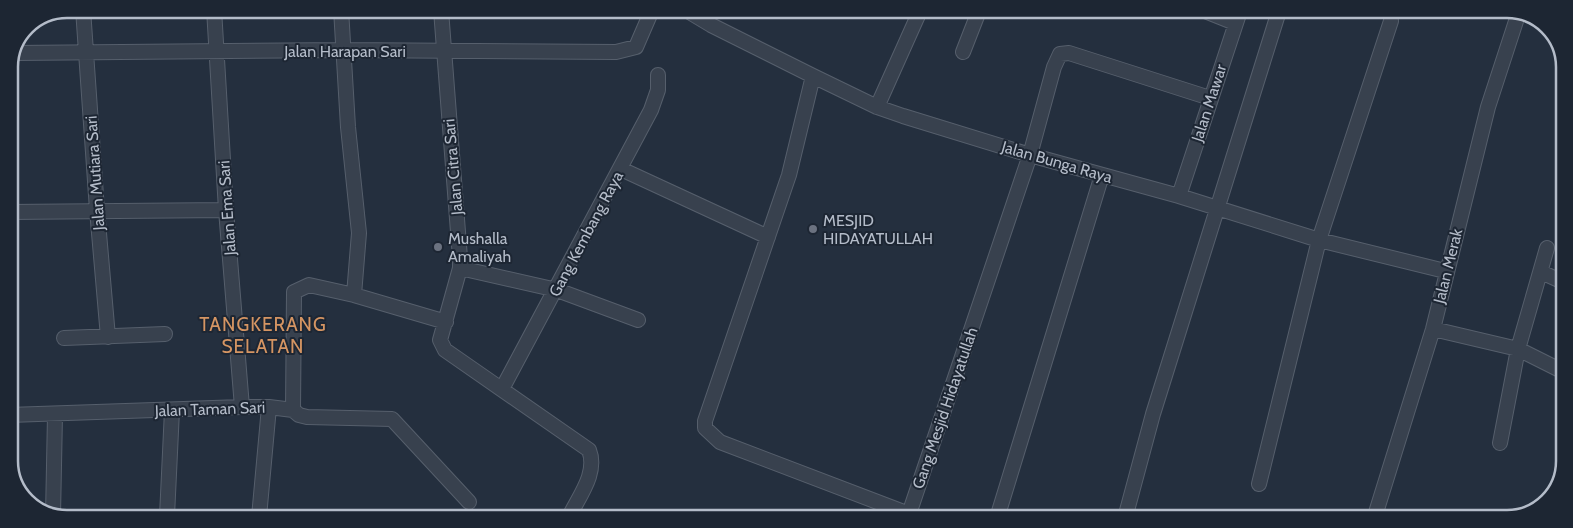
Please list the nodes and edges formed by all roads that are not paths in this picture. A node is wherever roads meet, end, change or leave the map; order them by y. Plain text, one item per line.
1 (84, 18) edge
2 (215, 18) edge
3 (342, 18) edge
4 (441, 18) edge
5 (648, 18) edge
6 (698, 18) edge
7 (916, 18) edge
8 (976, 18) edge
9 (1238, 18) edge
10 (1278, 18) edge
11 (1517, 19) edge
12 (1391, 21) dead end
13 (344, 50) junction
14 (443, 51) junction
15 (218, 52) junction
16 (963, 52) dead end
17 (19, 53) edge
18 (86, 53) junction
19 (658, 75) dead end
20 (813, 76) junction
21 (1210, 98) junction
22 (876, 107) junction
23 (1030, 155) junction
24 (621, 169) junction
25 (1102, 175) junction
26 (1179, 196) junction
27 (1217, 209) junction
28 (97, 210) junction
29 (226, 210) junction
30 (18, 212) edge
31 (768, 237) junction
32 (1319, 240) junction
33 (1547, 248) dead end
34 (460, 268) junction
35 (1445, 271) junction
36 (1541, 272) junction
37 (1556, 279) edge
38 (557, 290) junction
39 (354, 295) junction
40 (638, 320) dead end
41 (446, 322) junction
42 (1433, 329) junction
43 (165, 334) dead end
44 (108, 337) junction
45 (64, 338) dead end
46 (1518, 349) junction
47 (1556, 368) edge
48 (502, 389) junction
49 (242, 407) junction
50 (269, 407) junction
51 (172, 410) junction
52 (293, 410) junction
53 (18, 415) edge
54 (55, 415) junction
55 (1500, 443) dead end
56 (1259, 484) dead end
57 (469, 502) dead end
58 (54, 509) edge
59 (167, 510) edge
60 (260, 510) edge
61 (573, 510) edge
62 (898, 510) edge
63 (916, 510) edge
64 (999, 510) edge
65 (1127, 510) edge
66 (1377, 510) edge

1 - 18 street, Jalan Mutiara Sari
2 - 15 street, Jalan Ema Sari
3 - 13 street
4 - 14 street, Jalan Citra Sari
5 - 14 street, Jalan Harapan Sari
6 - 20 street, Jalan Bunga Raya
7 - 22 street
8 - 16 street
9 - 21 street, Jalan Mawar
10 - 27 street
11 - 35 street, Jalan Merak
12 - 32 street
13 - 14 street, Jalan Harapan Sari
13 - 15 street, Jalan Harapan Sari
13 - 39 street
14 - 34 street, Jalan Citra Sari
15 - 18 street, Jalan Harapan Sari
15 - 29 street, Jalan Ema Sari
17 - 18 street, Jalan Harapan Sari
18 - 28 street, Jalan Mutiara Sari
19 - 24 street, Gang Kembang Raya
20 - 22 street, Jalan Bunga Raya
20 - 31 street, Gang Mesjid Hidayatullah
21 - 23 street, Gang Mesjid Hidayatullah
21 - 26 street, Jalan Mawar
22 - 23 street, Jalan Bunga Raya
23 - 25 street, Jalan Bunga Raya
23 - 63 street, Gang Mesjid Hidayatullah
24 - 31 street
24 - 38 street, Gang Kembang Raya
25 - 26 street, Jalan Bunga Raya
25 - 64 street
26 - 27 street, Jalan Bunga Raya
27 - 32 street, Jalan Bunga Raya
27 - 65 street
28 - 29 street
28 - 30 street
28 - 44 street, Jalan Mutiara Sari
29 - 49 street, Jalan Ema Sari
31 - 62 street, Gang Mesjid Hidayatullah
32 - 35 street, Jalan Bunga Raya
32 - 56 street
33 - 36 street
34 - 38 street
34 - 41 street, Jalan Citra Sari
35 - 42 street, Jalan Merak
36 - 37 street
36 - 46 street
38 - 40 street
38 - 48 street, Gang Kembang Raya
39 - 41 street
39 - 52 street
41 - 48 street, Jalan Citra Sari
42 - 46 street
42 - 66 street, Jalan Merak
43 - 44 street
44 - 45 street
46 - 47 street
46 - 55 street
48 - 61 street
49 - 50 street, Jalan Taman Sari
49 - 51 street, Jalan Taman Sari
50 - 52 street, Jalan Taman Sari
50 - 60 street
51 - 54 street, Jalan Taman Sari
51 - 59 street
52 - 57 street, Jalan Taman Sari
53 - 54 street, Jalan Taman Sari
54 - 58 street

